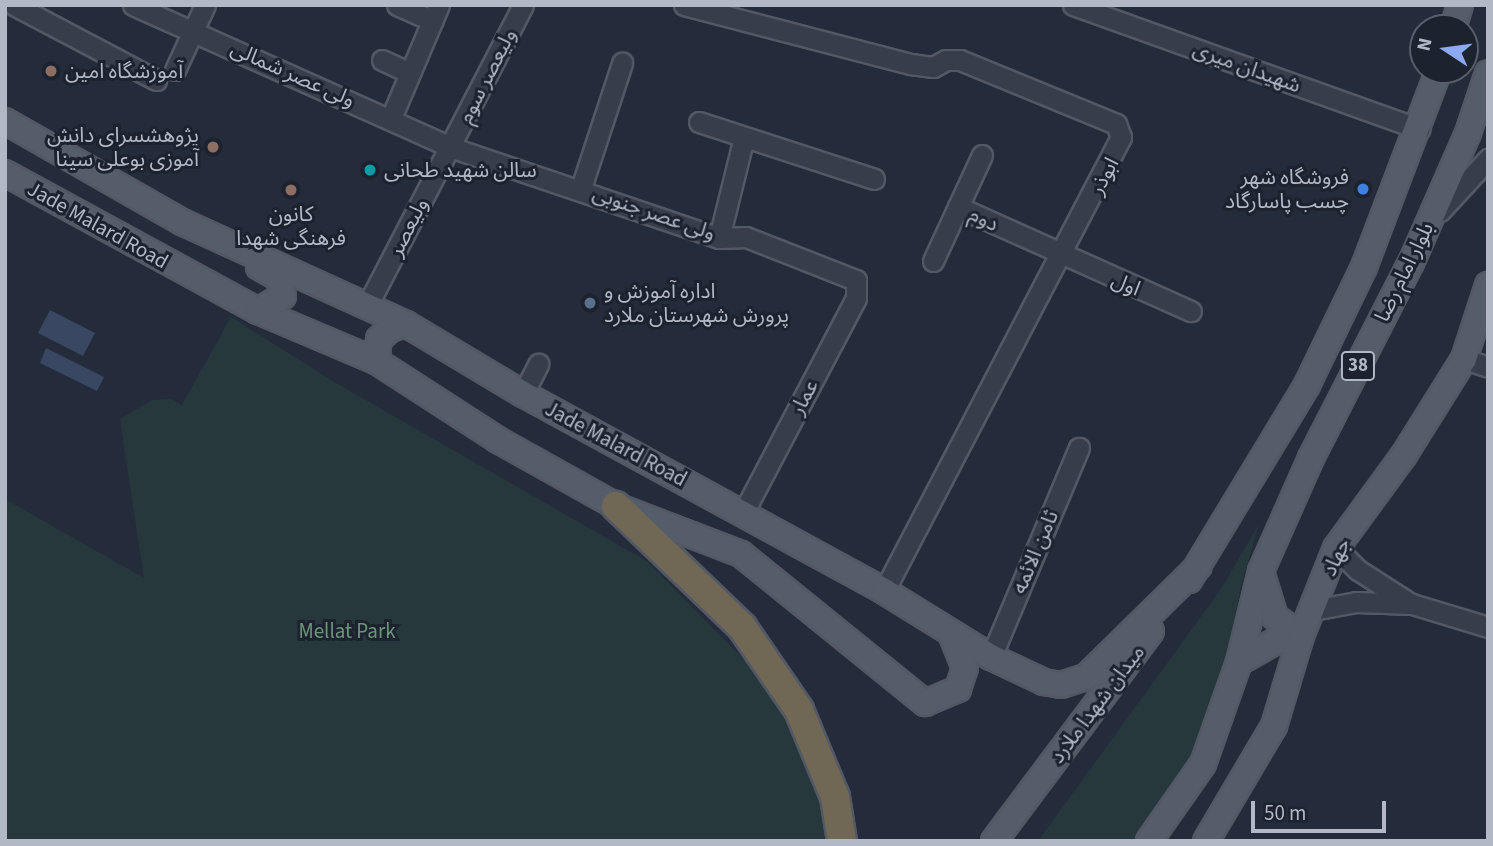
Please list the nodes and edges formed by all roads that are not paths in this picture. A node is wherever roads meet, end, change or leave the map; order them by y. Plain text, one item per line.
1 (14, 5) edge
2 (133, 5) edge
3 (205, 5) edge
4 (397, 5) edge
5 (523, 5) edge
6 (684, 5) edge
7 (1073, 5) edge
8 (436, 13) edge
9 (194, 29) junction
10 (382, 60) dead end
11 (622, 62) dead end
12 (175, 70) dead end
13 (410, 73) junction
14 (1488, 73) edge
15 (156, 80) dead end
16 (1434, 84) edge
17 (391, 118) junction
18 (5, 121) edge
19 (699, 122) dead end
20 (1420, 129) junction
21 (744, 137) junction
22 (450, 147) junction
23 (982, 155) dead end
24 (1488, 159) edge
25 (5, 173) edge
26 (874, 179) dead end
27 (580, 188) junction
28 (958, 207) junction
29 (182, 222) junction
30 (1426, 229) junction
31 (719, 238) junction
32 (1061, 256) junction
33 (933, 261) dead end
34 (856, 280) joint
35 (1488, 285) edge
36 (366, 308) junction
37 (258, 311) junction
38 (1191, 311) dead end
39 (406, 324) junction
40 (1464, 359) junction
41 (376, 361) junction
42 (538, 364) dead end
43 (1488, 368) edge
44 (523, 394) junction
45 (1079, 448) dead end
46 (616, 506) junction
47 (743, 513) junction
48 (1336, 548) junction
49 (1199, 566) junction
50 (1261, 571) junction
51 (884, 591) junction
52 (1412, 604) junction
53 (1313, 610) junction
54 (1488, 626) edge
55 (951, 634) junction
56 (1301, 636) junction
57 (991, 657) junction
58 (1240, 663) junction
59 (842, 841) edge
60 (994, 841) edge
61 (1149, 841) edge
62 (1206, 841) edge

1 - 15 street
2 - 9 street, ولی عصر شمالی
3 - 9 street
4 - 8 street
5 - 22 street, ولیعصر سوم
6 - 32 street, ابوذر
7 - 20 street, شهیدان میری
8 - 13 street
9 - 12 street
9 - 17 street, ولی عصر شمالی
10 - 13 street
11 - 27 street
13 - 17 street
14 - 30 main road, بلوار امام رضا / 38
16 - 20 main road, بلوار امام رضا / 38
17 - 22 street, ولی عصر شمالی
18 - 29 main road, Jade Malard Road
19 - 21 street
20 - 49 main road, بلوار امام رضا / 38
21 - 26 street
21 - 31 street
22 - 27 street, ولی عصر جنوبی
22 - 36 street, ولیعصر
23 - 28 street, دوم
24 - 30 street
25 - 37 main road, Jade Malard Road
27 - 31 street, ولی عصر جنوبی
28 - 32 street, دوم
28 - 33 street
29 - 36 main road, Jade Malard Road
29 - 37 main road
30 - 50 main road, بلوار امام رضا / 38
31 - 34 street, ولی عصر جنوبی
32 - 38 street, اول
32 - 51 street, ابوذر
34 - 47 street, عمار
35 - 40 main road, جهاد
36 - 39 main road, Jade Malard Road
37 - 41 main road, Jade Malard Road
39 - 41 main road
39 - 44 main road, Jade Malard Road
40 - 43 street
40 - 48 main road, جهاد
41 - 46 main road, Jade Malard Road
42 - 44 street
44 - 47 main road, Jade Malard Road
45 - 57 street, ثامن الائمه
46 - 55 main road, Jade Malard Road
46 - 59 highway
47 - 51 main road, Jade Malard Road
48 - 52 street
48 - 53 main road, جهاد
49 - 57 main road, Jade Malard Road
49 - 60 main road, میدان شهدا ملارد / 38
50 - 56 main road
50 - 58 main road, بلوار امام رضا / 38
51 - 55 main road, Jade Malard Road
52 - 53 street
52 - 54 street
53 - 56 main road, جهاد
55 - 57 main road, Jade Malard Road
56 - 58 main road
56 - 62 main road, جهاد
58 - 61 main road, 38

